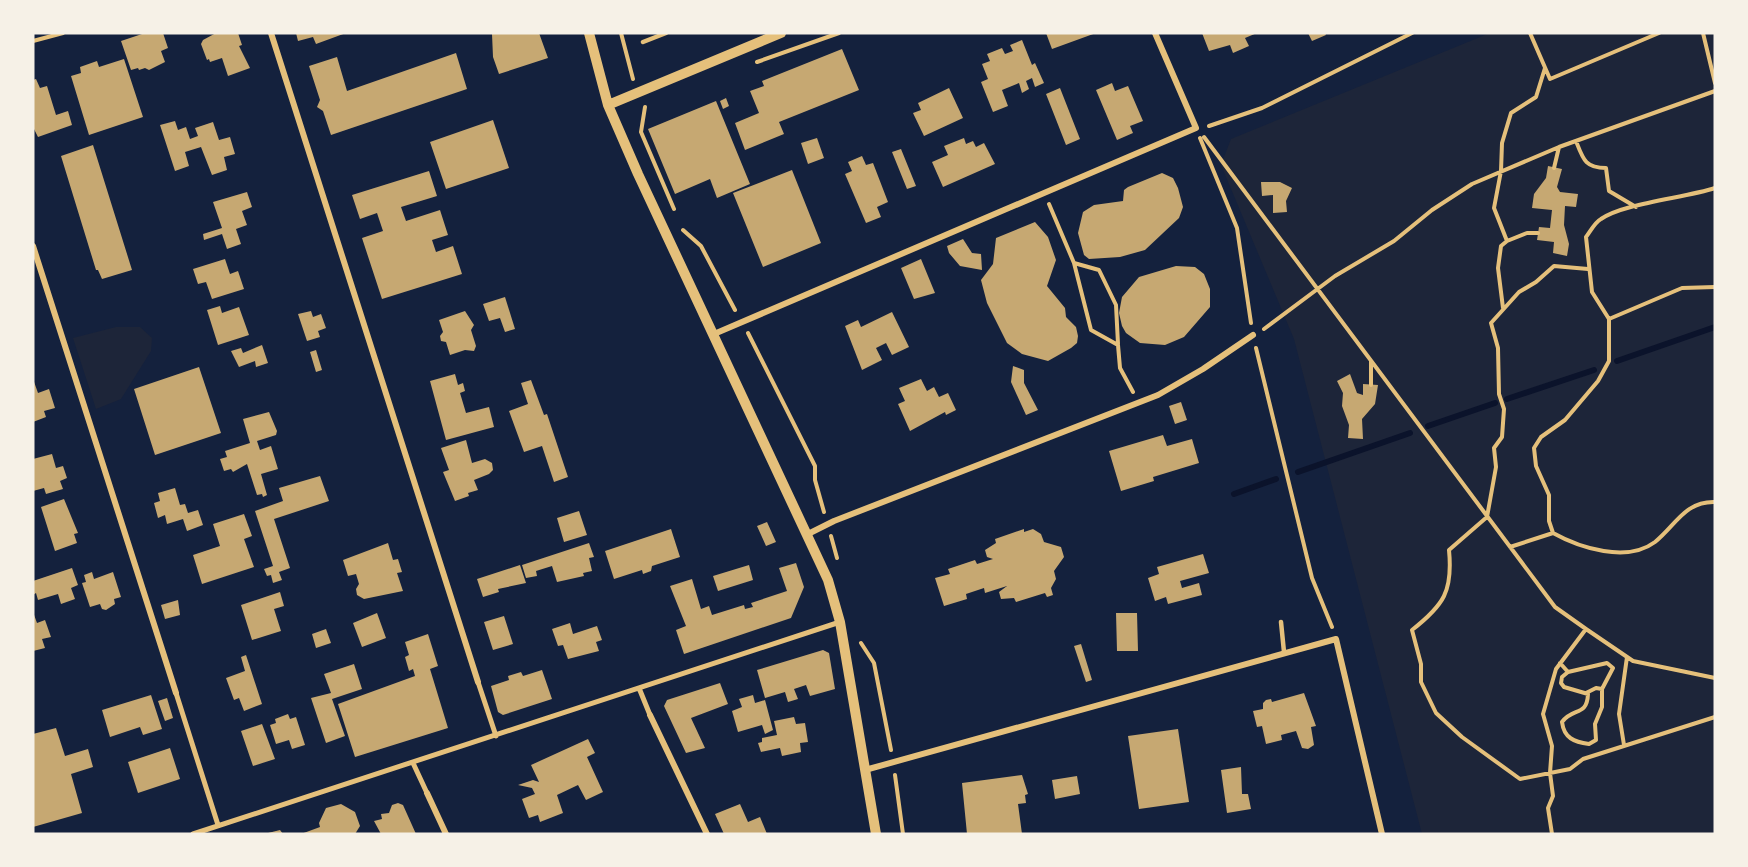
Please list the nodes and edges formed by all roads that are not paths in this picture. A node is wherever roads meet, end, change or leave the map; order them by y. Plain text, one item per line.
1 (271, 33) edge
2 (589, 33) edge
3 (666, 33) edge
4 (781, 33) edge
5 (1155, 33) edge
6 (643, 42) dead end
7 (608, 105) junction
8 (33, 246) edge
9 (714, 334) junction
10 (1253, 336) road end
11 (808, 534) junction
12 (840, 622) junction
13 (1281, 622) dead end
14 (1284, 652) junction
15 (478, 682) joint
16 (639, 688) junction
17 (176, 693) joint
18 (650, 715) joint
19 (496, 736) junction
20 (413, 763) junction
21 (865, 770) junction
22 (427, 793) joint
23 (218, 825) junction
24 (193, 834) edge
25 (446, 834) edge
26 (707, 834) edge
27 (876, 834) edge
28 (1382, 834) edge

1 - 15 street
2 - 7 street
3 - 6 lane
4 - 7 street
5 - 9 street
7 - 9 street
8 - 17 street
9 - 11 street
10 - 11 street
11 - 12 street
12 - 16 street
12 - 21 street
13 - 14 lane
14 - 21 street
14 - 28 street
15 - 19 street
16 - 18 street
16 - 19 street
17 - 23 street
18 - 26 street
19 - 20 street
20 - 22 street
20 - 23 street
21 - 27 street
22 - 25 street
23 - 24 street

